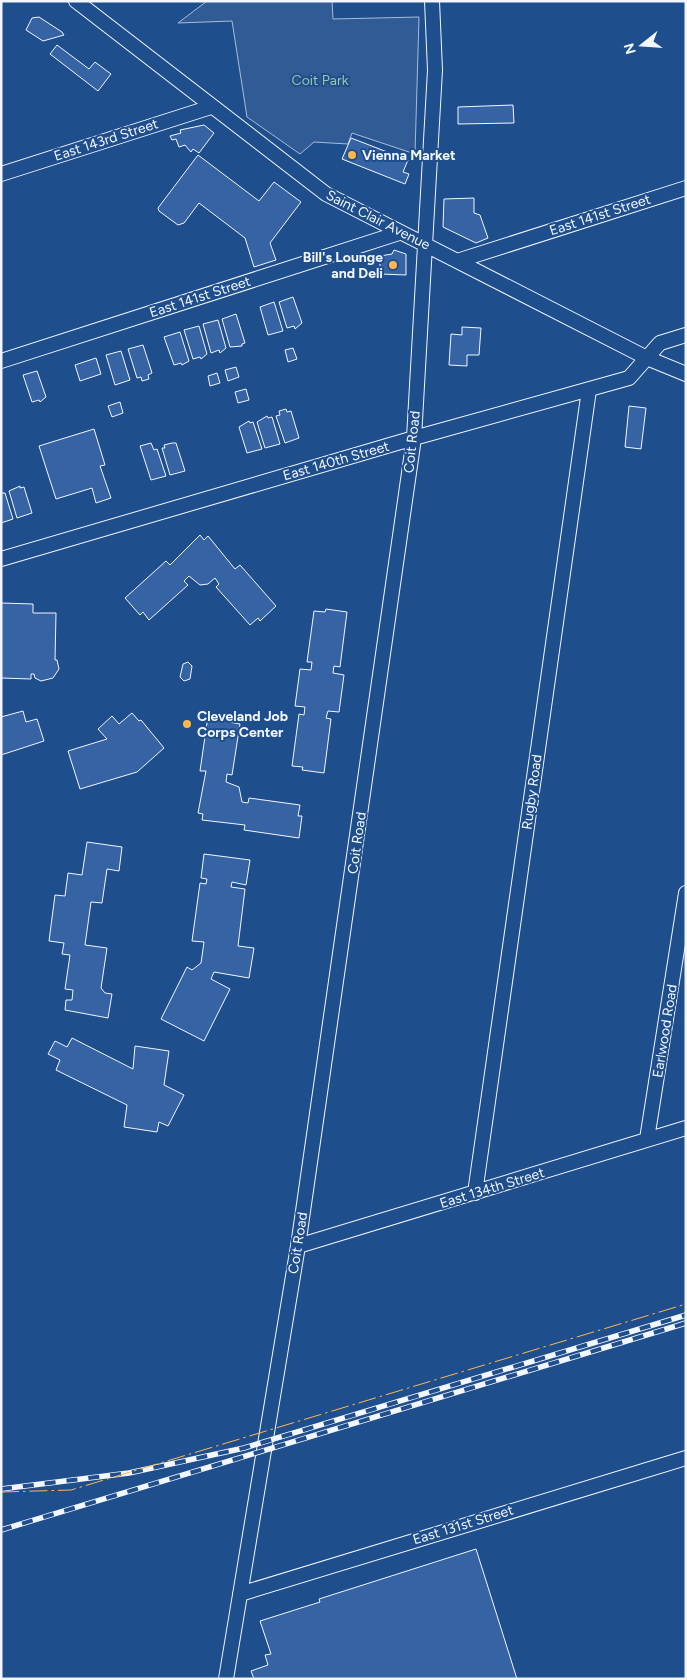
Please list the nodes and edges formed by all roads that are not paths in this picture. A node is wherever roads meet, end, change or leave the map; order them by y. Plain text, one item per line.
1 (432, 1) edge
2 (81, 2) edge
3 (211, 107) junction
4 (1, 174) edge
5 (686, 188) edge
6 (399, 233) junction
7 (425, 245) junction
8 (457, 261) junction
9 (686, 335) edge
10 (647, 358) junction
11 (1, 361) edge
12 (686, 374) edge
13 (589, 390) junction
14 (414, 438) junction
15 (1, 559) edge
16 (686, 892) edge
17 (686, 1128) edge
18 (647, 1139) junction
19 (475, 1193) junction
20 (298, 1246) junction
21 (686, 1458) edge
22 (240, 1594) junction
23 (226, 1679) edge

1 - 7 street, Coit Road
2 - 3 street, Saint Clair Avenue
3 - 4 street, East 143rd Street
3 - 6 street, Saint Clair Avenue
5 - 8 street, East 141st Street
6 - 7 street, Saint Clair Avenue
6 - 11 street, East 141st Street
7 - 8 street, Saint Clair Avenue
7 - 14 street, Coit Road
8 - 10 street, Saint Clair Avenue
9 - 10 street, East 140th Street
10 - 12 street, Saint Clair Avenue
10 - 13 street, East 140th Street
13 - 14 street, East 140th Street
13 - 19 street, Rugby Road
14 - 15 street, East 140th Street
14 - 20 street, Coit Road
16 - 18 street, Earlwood Road
17 - 18 street, East 134th Street
18 - 19 street, East 134th Street
19 - 20 street, East 134th Street
20 - 22 street, Coit Road
21 - 22 street, East 131st Street
22 - 23 street, Coit Road

